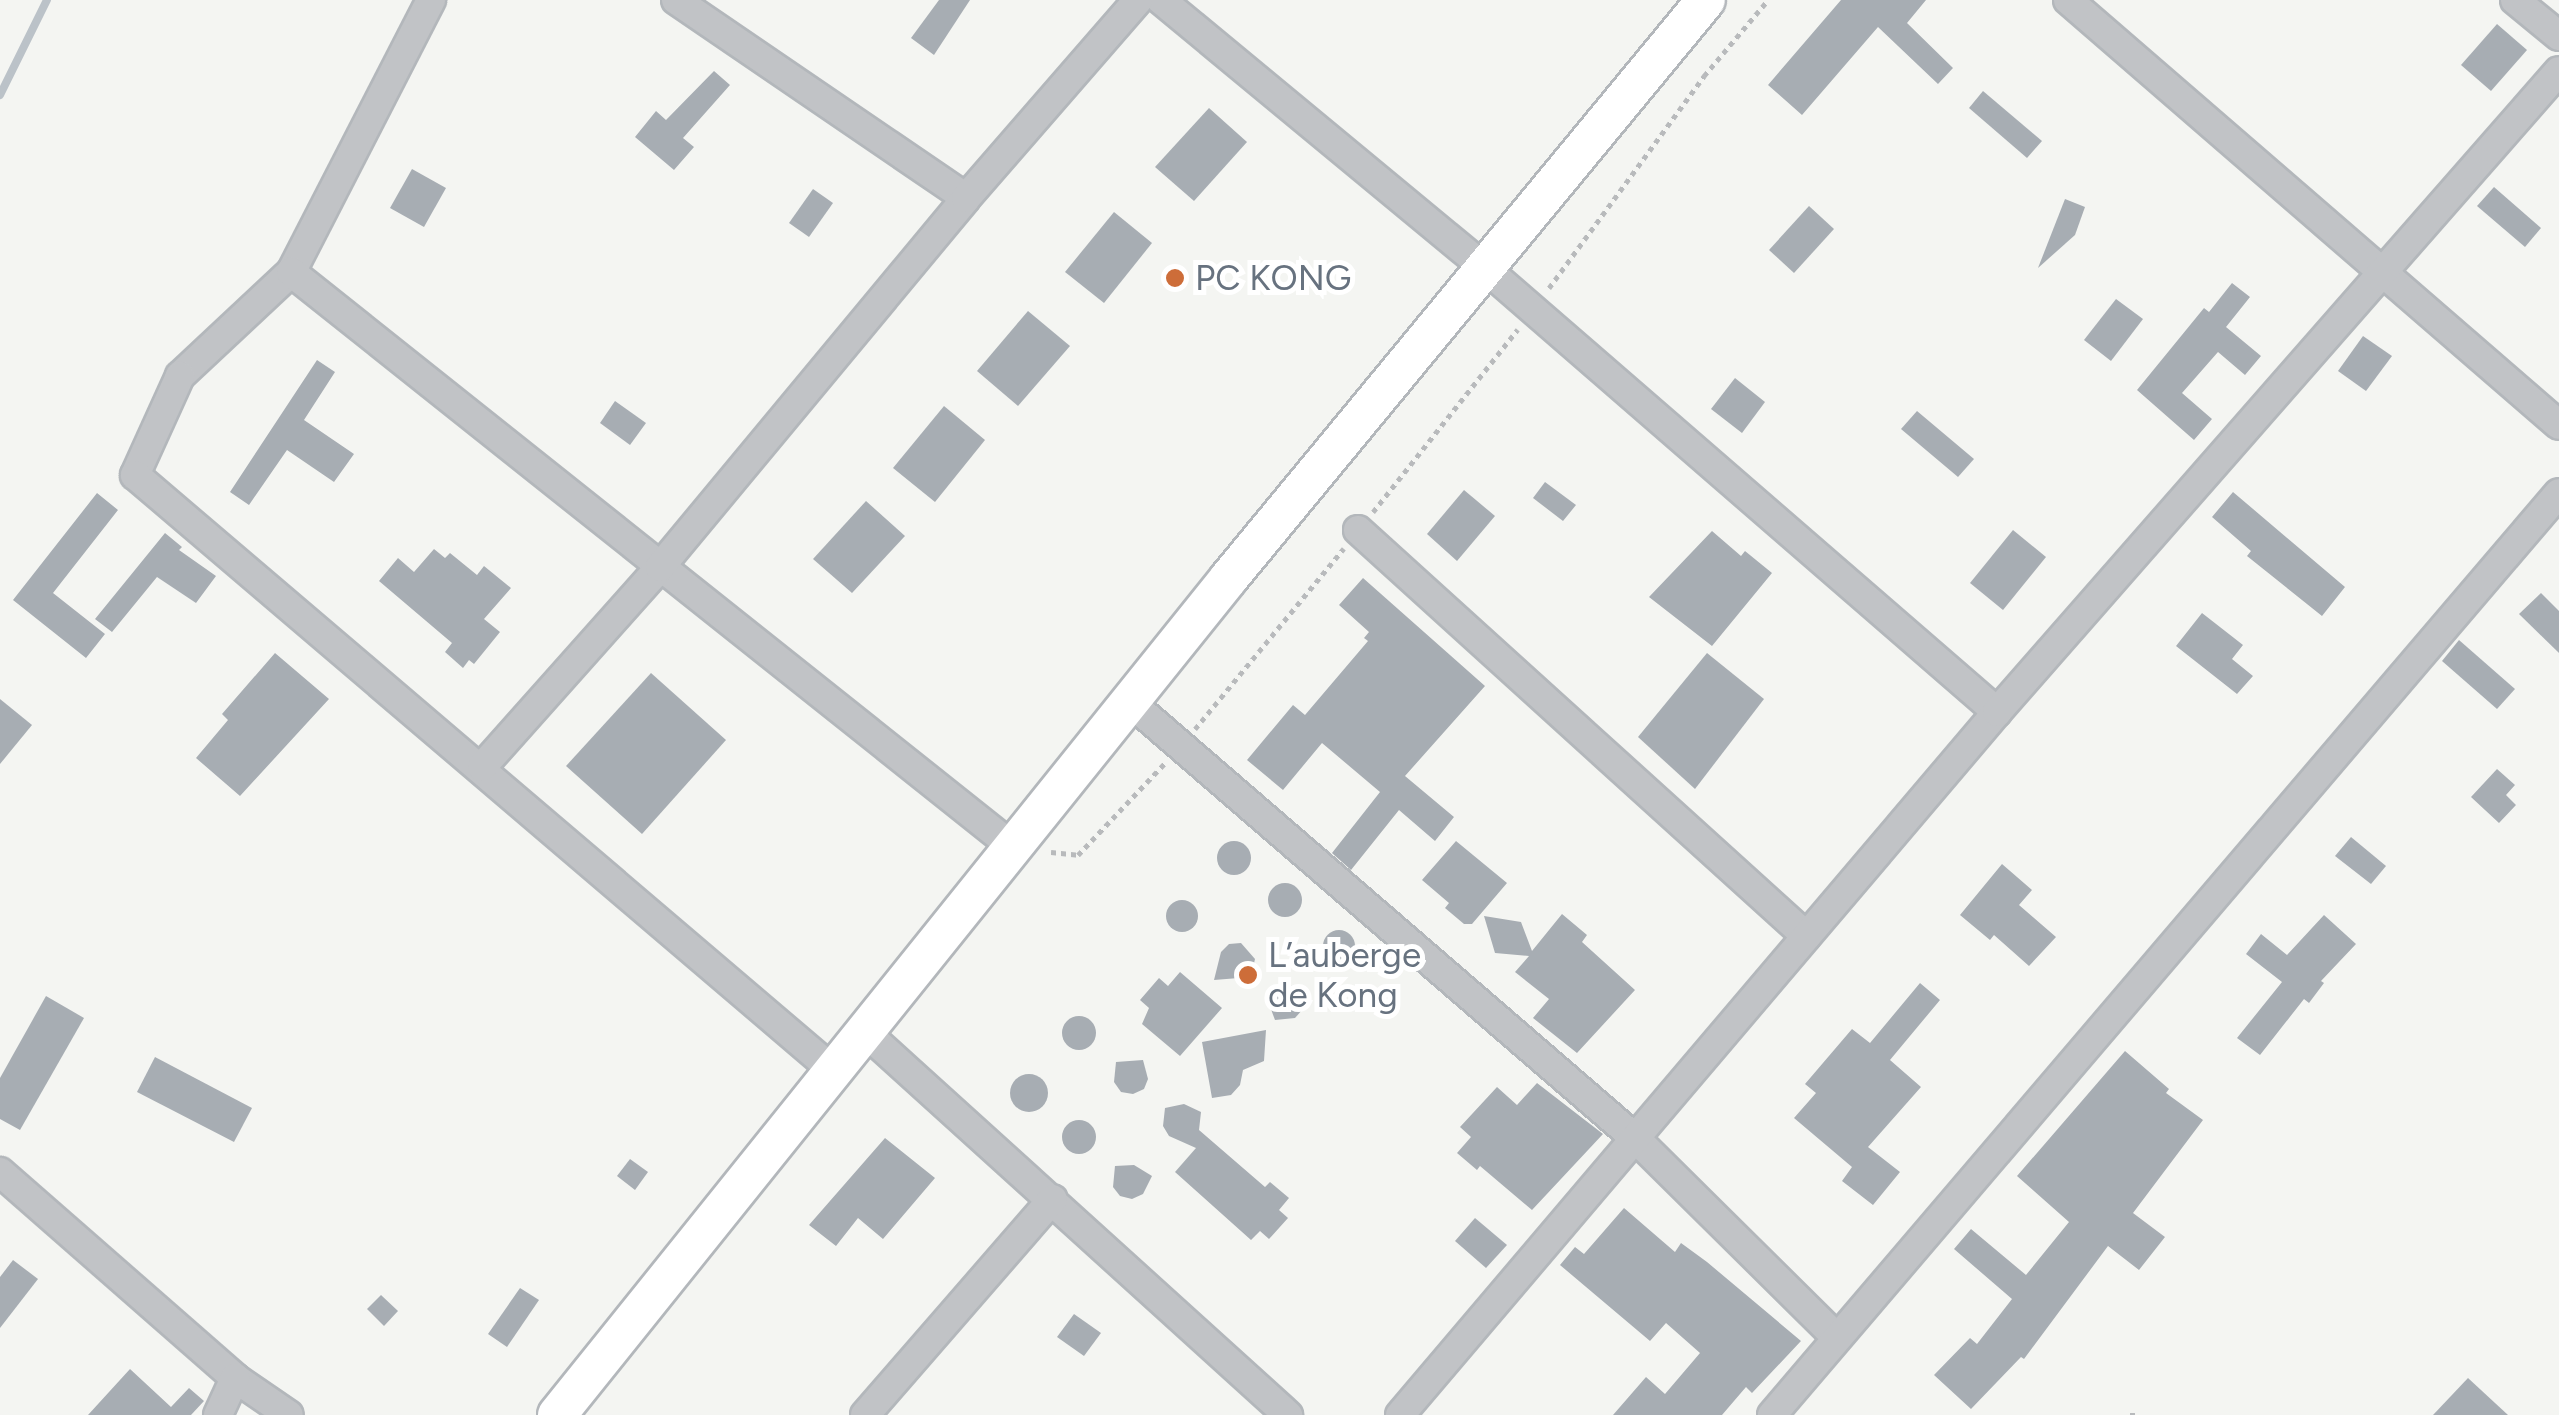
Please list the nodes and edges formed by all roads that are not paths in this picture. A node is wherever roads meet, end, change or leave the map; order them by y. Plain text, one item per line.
1 (431, 0) edge
2 (676, 0) edge
3 (1138, 0) edge
4 (1161, 0) edge
5 (1706, 0) edge
6 (2068, 0) edge
7 (2515, 0) edge
8 (2559, 36) edge
9 (2559, 71) edge
10 (966, 198) junction
11 (1485, 268) junction
12 (291, 272) junction
13 (2384, 274) junction
14 (2559, 425) edge
15 (2559, 493) edge
16 (1358, 530) road end
17 (660, 567) junction
18 (1130, 702) junction
19 (1997, 712) junction
20 (482, 767) junction
21 (1014, 847) junction
22 (1806, 936) junction
23 (865, 1032) junction
24 (834, 1071) junction
25 (1635, 1138) junction
26 (0, 1172) edge
27 (1052, 1199) junction
28 (1838, 1338) junction
29 (235, 1378) junction
30 (218, 1415) edge
31 (289, 1415) edge
32 (557, 1415) edge
33 (865, 1415) edge
34 (1288, 1415) edge
35 (1400, 1415) edge
36 (1772, 1415) edge

1 - 12 street
2 - 10 street
3 - 10 street
4 - 11 street
5 - 11 main road
6 - 13 street
7 - 8 street
9 - 13 street
10 - 17 street
11 - 18 main road
11 - 19 street
12 - 17 street
12 - 20 street
13 - 14 street
13 - 19 street
15 - 28 street
16 - 22 street
17 - 20 street
17 - 21 street
18 - 21 main road
18 - 25 street
19 - 22 street
20 - 24 street
21 - 23 main road
22 - 25 street
23 - 24 main road
23 - 27 street
24 - 32 main road
25 - 28 street
25 - 35 street
26 - 29 street
27 - 33 street
27 - 34 street
28 - 36 street
29 - 30 street
29 - 31 street

